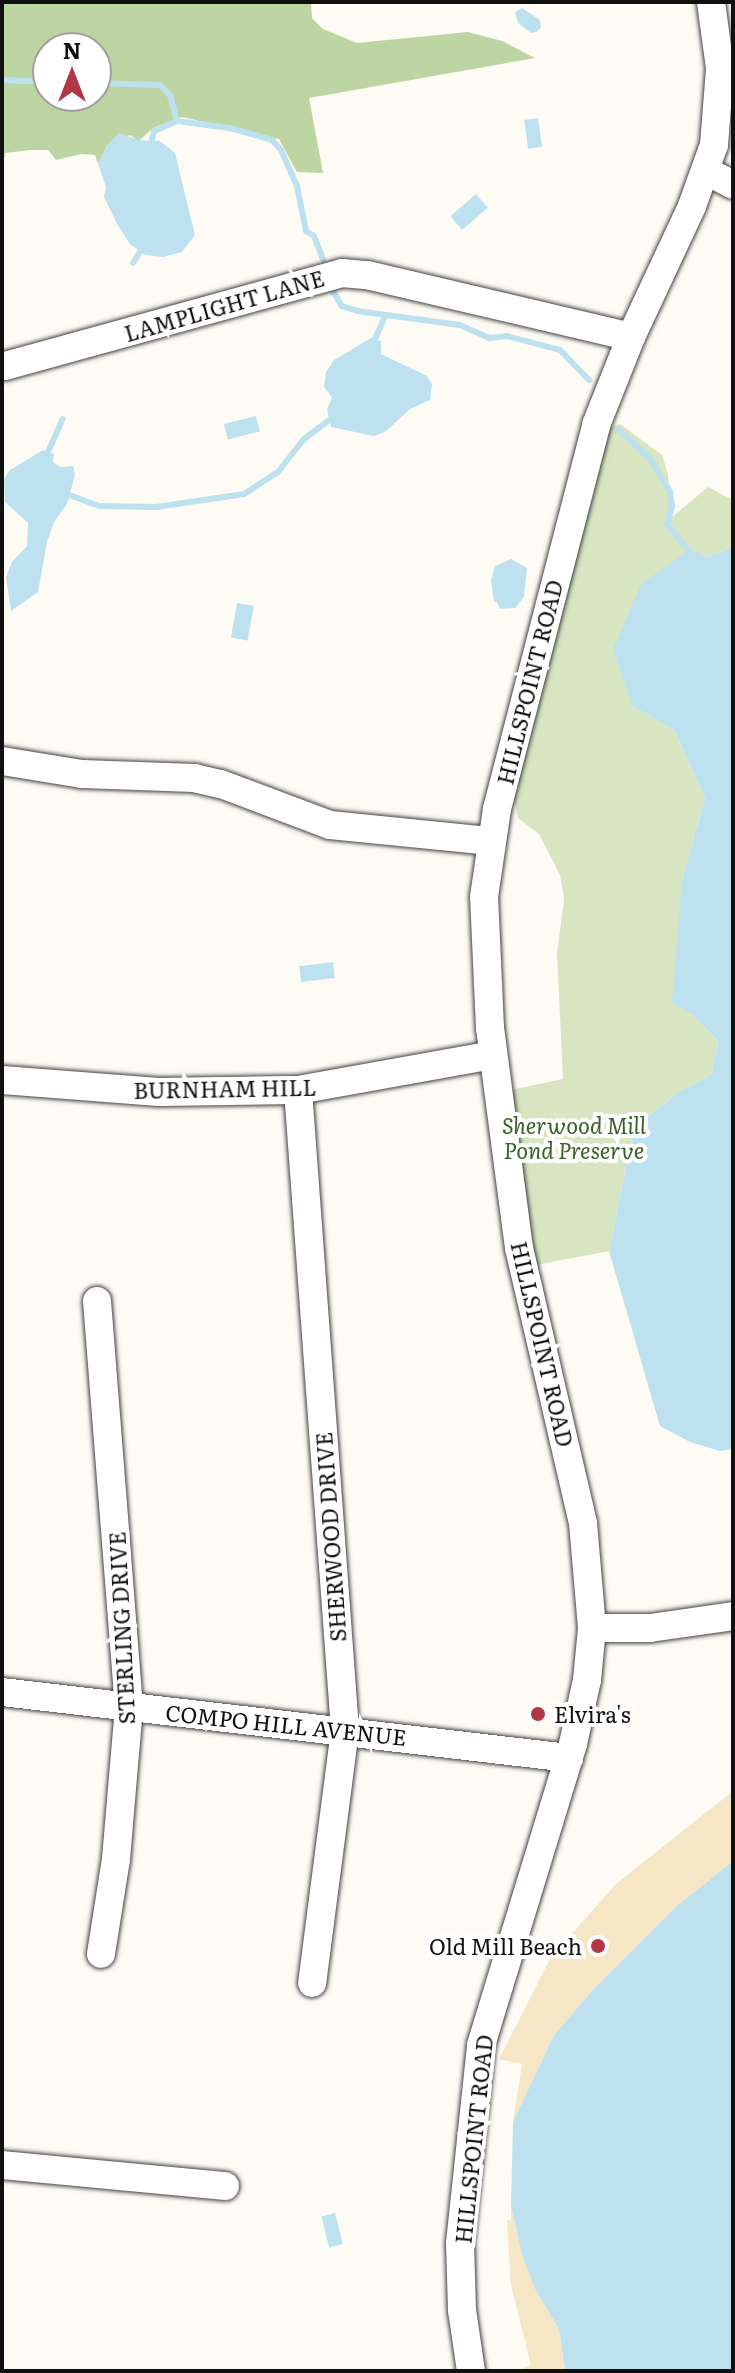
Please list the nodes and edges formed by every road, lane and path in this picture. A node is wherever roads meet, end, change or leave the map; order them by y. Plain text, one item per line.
1 (711, 2) edge
2 (727, 80) edge
3 (706, 171) junction
4 (733, 185) edge
5 (631, 337) junction
6 (5, 366) dead end
7 (2, 761) edge
8 (491, 841) junction
9 (493, 1055) junction
10 (2, 1080) edge
11 (298, 1090) junction
12 (97, 1301) dead end
13 (725, 1623) edge
14 (592, 1628) junction
15 (2, 1692) edge
16 (129, 1707) junction
17 (345, 1730) junction
18 (569, 1758) junction
19 (101, 1954) dead end
20 (312, 1983) dead end
21 (2, 2165) edge
22 (225, 2186) dead end
23 (471, 2371) edge

1 - 2 street, HILLSPOINT ROAD
2 - 3 street, HILLSPOINT ROAD
3 - 4 street
3 - 5 street, HILLSPOINT ROAD
5 - 6 street, LAMPLIGHT LANE
5 - 8 street, HILLSPOINT ROAD
7 - 8 street
8 - 9 street, HILLSPOINT ROAD
9 - 11 street, BURNHAM HILL
9 - 14 street, HILLSPOINT ROAD
10 - 11 street, BURNHAM HILL
11 - 17 street, SHERWOOD DRIVE
12 - 16 street, STERLING DRIVE
13 - 14 street
14 - 18 street, HILLSPOINT ROAD
15 - 16 street, COMPO HILL AVENUE
16 - 17 street, COMPO HILL AVENUE
16 - 19 street, STERLING DRIVE
17 - 18 street, COMPO HILL AVENUE
17 - 20 street, SHERWOOD DRIVE
18 - 23 street, HILLSPOINT ROAD
21 - 22 street

